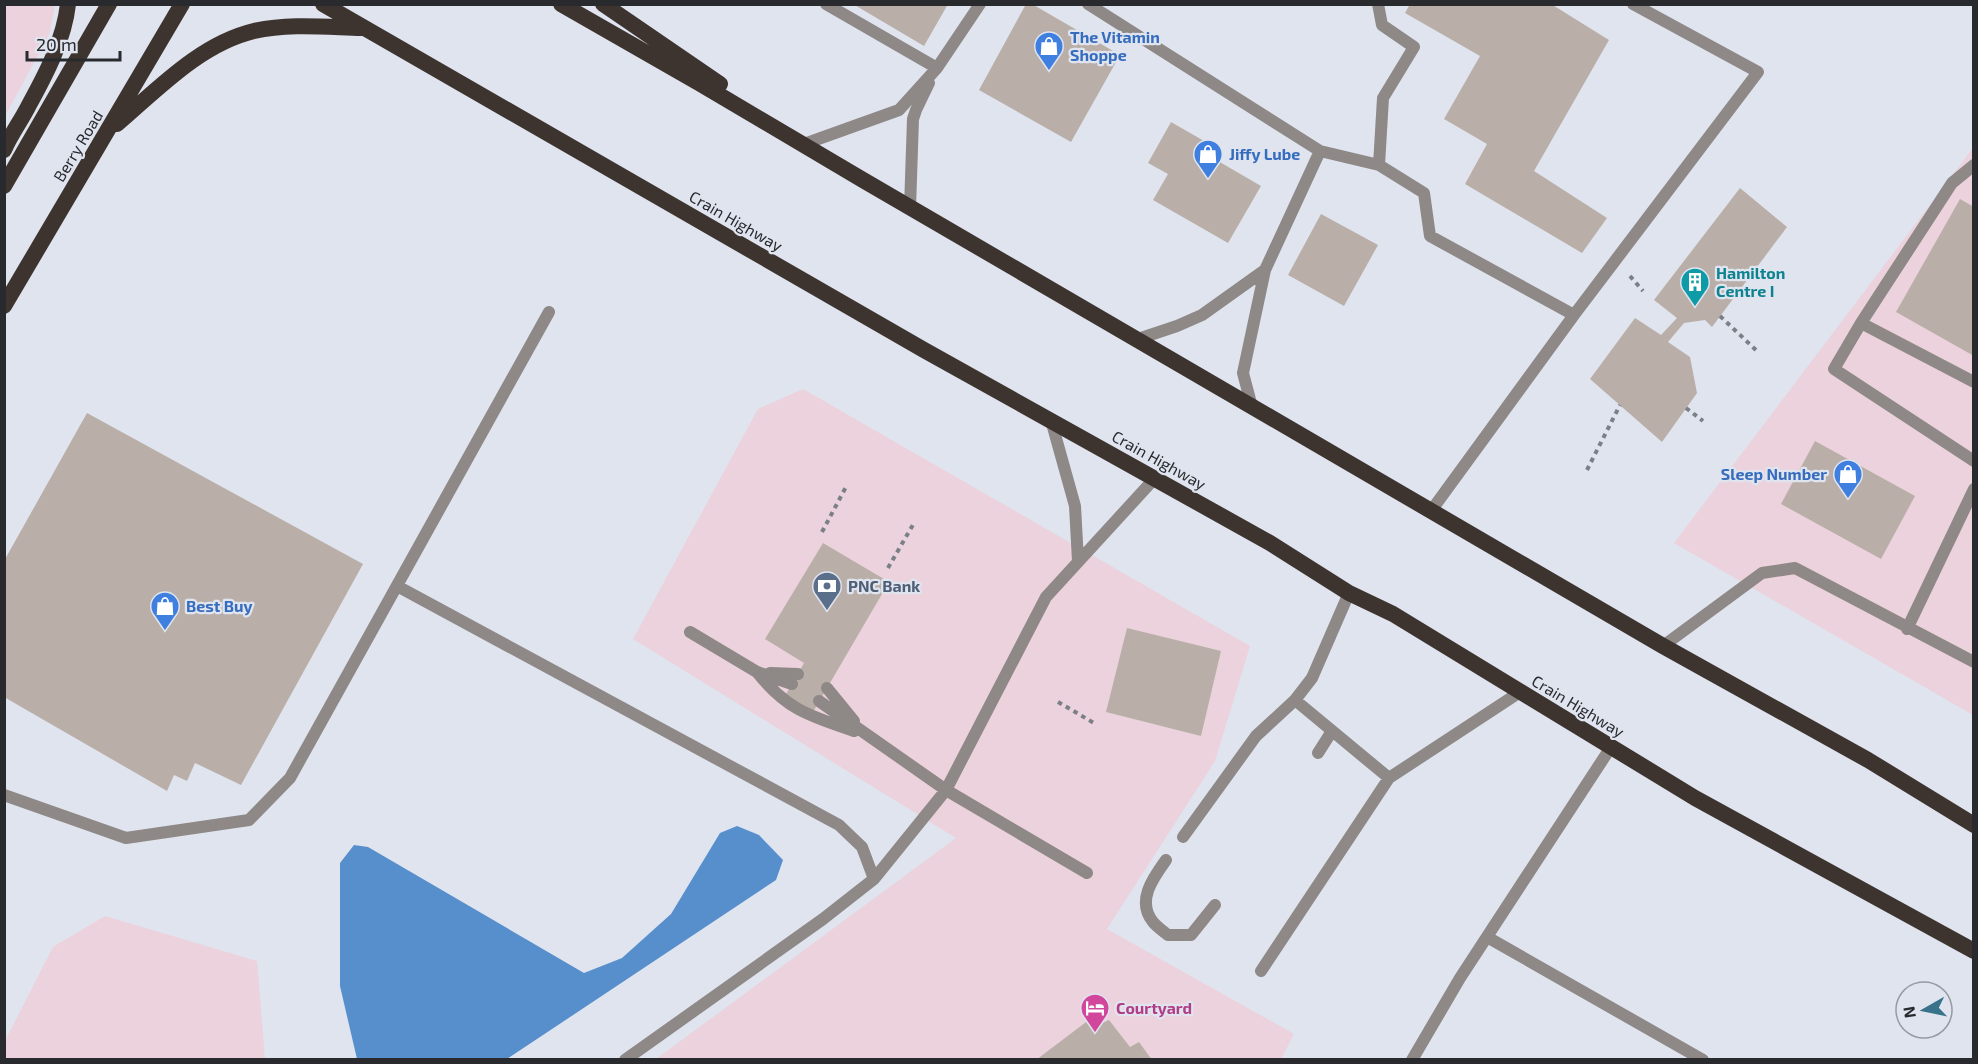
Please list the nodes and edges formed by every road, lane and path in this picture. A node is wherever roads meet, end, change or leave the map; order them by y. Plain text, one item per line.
1 (68, 4) edge
2 (109, 4) edge
3 (182, 4) edge
4 (323, 4) edge
5 (561, 4) edge
6 (603, 4) edge
7 (826, 4) edge
8 (980, 4) edge
9 (1088, 4) edge
10 (1378, 4) edge
11 (1633, 4) edge
12 (365, 28) junction
13 (937, 68) junction
14 (107, 133) junction
15 (807, 143) junction
16 (4, 150) edge
17 (1320, 151) junction
18 (1379, 165) junction
19 (1974, 165) edge
20 (863, 180) junction
21 (4, 186) edge
22 (910, 208) junction
23 (1265, 270) junction
24 (1630, 275) dead end
25 (1643, 291) dead end
26 (4, 306) edge
27 (549, 312) dead end
28 (1574, 315) junction
29 (1720, 316) dead end
30 (1861, 323) junction
31 (1138, 339) junction
32 (1757, 351) dead end
33 (1974, 382) edge
34 (1620, 405) dead end
35 (1252, 407) junction
36 (1686, 408) dead end
37 (1052, 420) junction
38 (1703, 421) dead end
39 (1974, 460) edge
40 (1587, 470) dead end
41 (1155, 478) junction
42 (847, 485) dead end
43 (1974, 489) edge
44 (1431, 510) junction
45 (914, 523) dead end
46 (822, 532) dead end
47 (1078, 561) junction
48 (888, 568) dead end
49 (397, 586) junction
50 (1349, 593) junction
51 (1907, 629) junction
52 (690, 632) dead end
53 (1664, 646) junction
54 (1974, 662) edge
55 (757, 672) junction
56 (795, 679) dead end
57 (827, 688) dead end
58 (1520, 692) junction
59 (1295, 700) junction
60 (819, 701) dead end
61 (1058, 702) dead end
62 (1094, 723) dead end
63 (1332, 731) junction
64 (866, 736) junction
65 (1611, 747) junction
66 (1318, 753) dead end
67 (1389, 778) junction
68 (946, 790) junction
69 (4, 795) edge
70 (1974, 825) edge
71 (1183, 837) dead end
72 (1166, 860) dead end
73 (1087, 873) dead end
74 (874, 879) junction
75 (1215, 905) dead end
76 (1487, 937) junction
77 (1974, 951) edge
78 (1261, 971) dead end
79 (625, 1059) edge
80 (1412, 1059) edge
81 (1703, 1059) edge

1 - 16 highway
2 - 21 highway
3 - 14 highway, Berry Road
4 - 12 highway, Crain Highway
5 - 20 highway
6 - 15 highway
7 - 13 lane
8 - 13 lane
9 - 17 lane
10 - 18 lane
11 - 28 lane
12 - 14 highway
12 - 37 highway, Crain Highway
13 - 15 lane
13 - 22 lane
14 - 26 highway, Berry Road
15 - 20 highway
17 - 18 lane
17 - 23 lane
18 - 28 lane
19 - 30 lane
20 - 22 highway
22 - 31 highway
23 - 31 lane
23 - 35 lane
24 - 25 path
27 - 49 lane
28 - 44 lane
29 - 32 path
30 - 33 lane
30 - 39 lane
31 - 35 highway
34 - 40 path
35 - 44 highway
36 - 38 path
37 - 41 highway, Crain Highway
37 - 47 lane
41 - 47 lane
41 - 50 highway, Crain Highway
42 - 46 path
43 - 51 lane
44 - 53 highway
45 - 48 path
47 - 68 lane
49 - 69 lane
49 - 74 lane
50 - 58 highway, Crain Highway
50 - 59 lane
51 - 53 lane
51 - 54 lane
52 - 55 lane
53 - 70 highway
55 - 56 lane
55 - 64 lane
57 - 64 lane
58 - 65 highway, Crain Highway
58 - 67 lane
59 - 63 lane
59 - 71 lane
60 - 64 lane
61 - 62 path
63 - 66 lane
63 - 67 lane
64 - 68 lane
65 - 76 lane
65 - 77 highway, Crain Highway
67 - 78 lane
68 - 73 lane
68 - 74 lane
72 - 75 lane
74 - 79 lane
76 - 80 lane
76 - 81 lane

